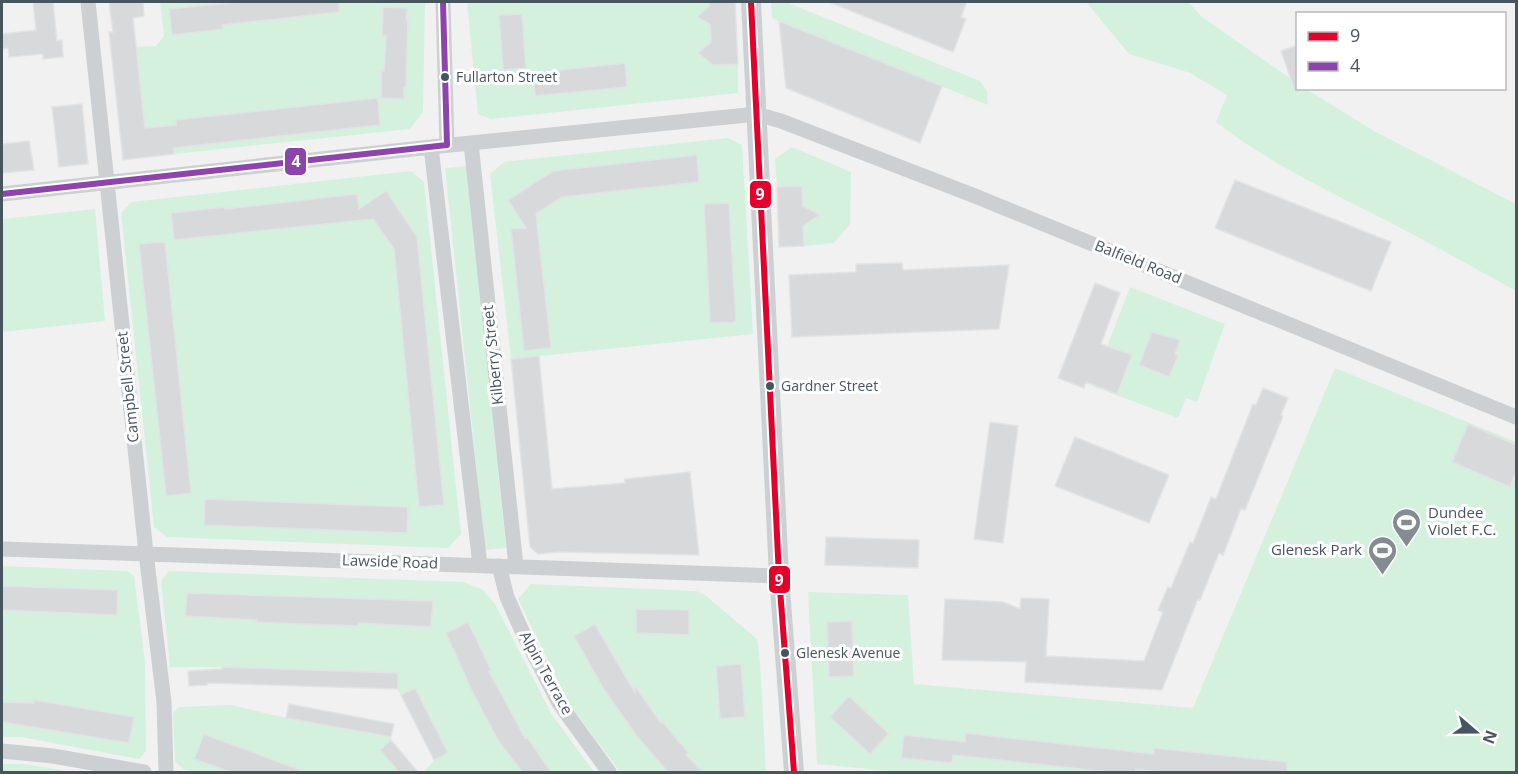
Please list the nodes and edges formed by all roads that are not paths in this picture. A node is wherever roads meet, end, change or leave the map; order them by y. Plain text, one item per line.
1 (88, 2) edge
2 (443, 2) edge
3 (751, 2) edge
4 (757, 114) junction
5 (471, 143) junction
6 (447, 145) junction
7 (431, 147) junction
8 (106, 183) junction
9 (2, 194) edge
10 (1516, 417) edge
11 (2, 549) edge
12 (146, 553) junction
13 (480, 565) junction
14 (499, 566) junction
15 (516, 567) junction
16 (779, 576) junction
17 (2, 751) edge
18 (144, 772) edge
19 (166, 772) edge
20 (609, 772) edge
21 (794, 772) edge

1 - 8 street, Campbell Street
2 - 6 street
3 - 4 street
4 - 5 street
4 - 10 street, Balfield Road
4 - 16 street
5 - 6 street
5 - 15 street, Kilberry Street
6 - 7 street
7 - 8 street
7 - 13 street
8 - 9 street
8 - 12 street, Campbell Street
11 - 12 street, Lawside Road
12 - 13 street, Lawside Road
12 - 19 street, Campbell Street
13 - 14 street, Lawside Road
14 - 15 street, Lawside Road
14 - 20 street, Alpin Terrace
15 - 16 street, Lawside Road
16 - 21 street
17 - 18 street

